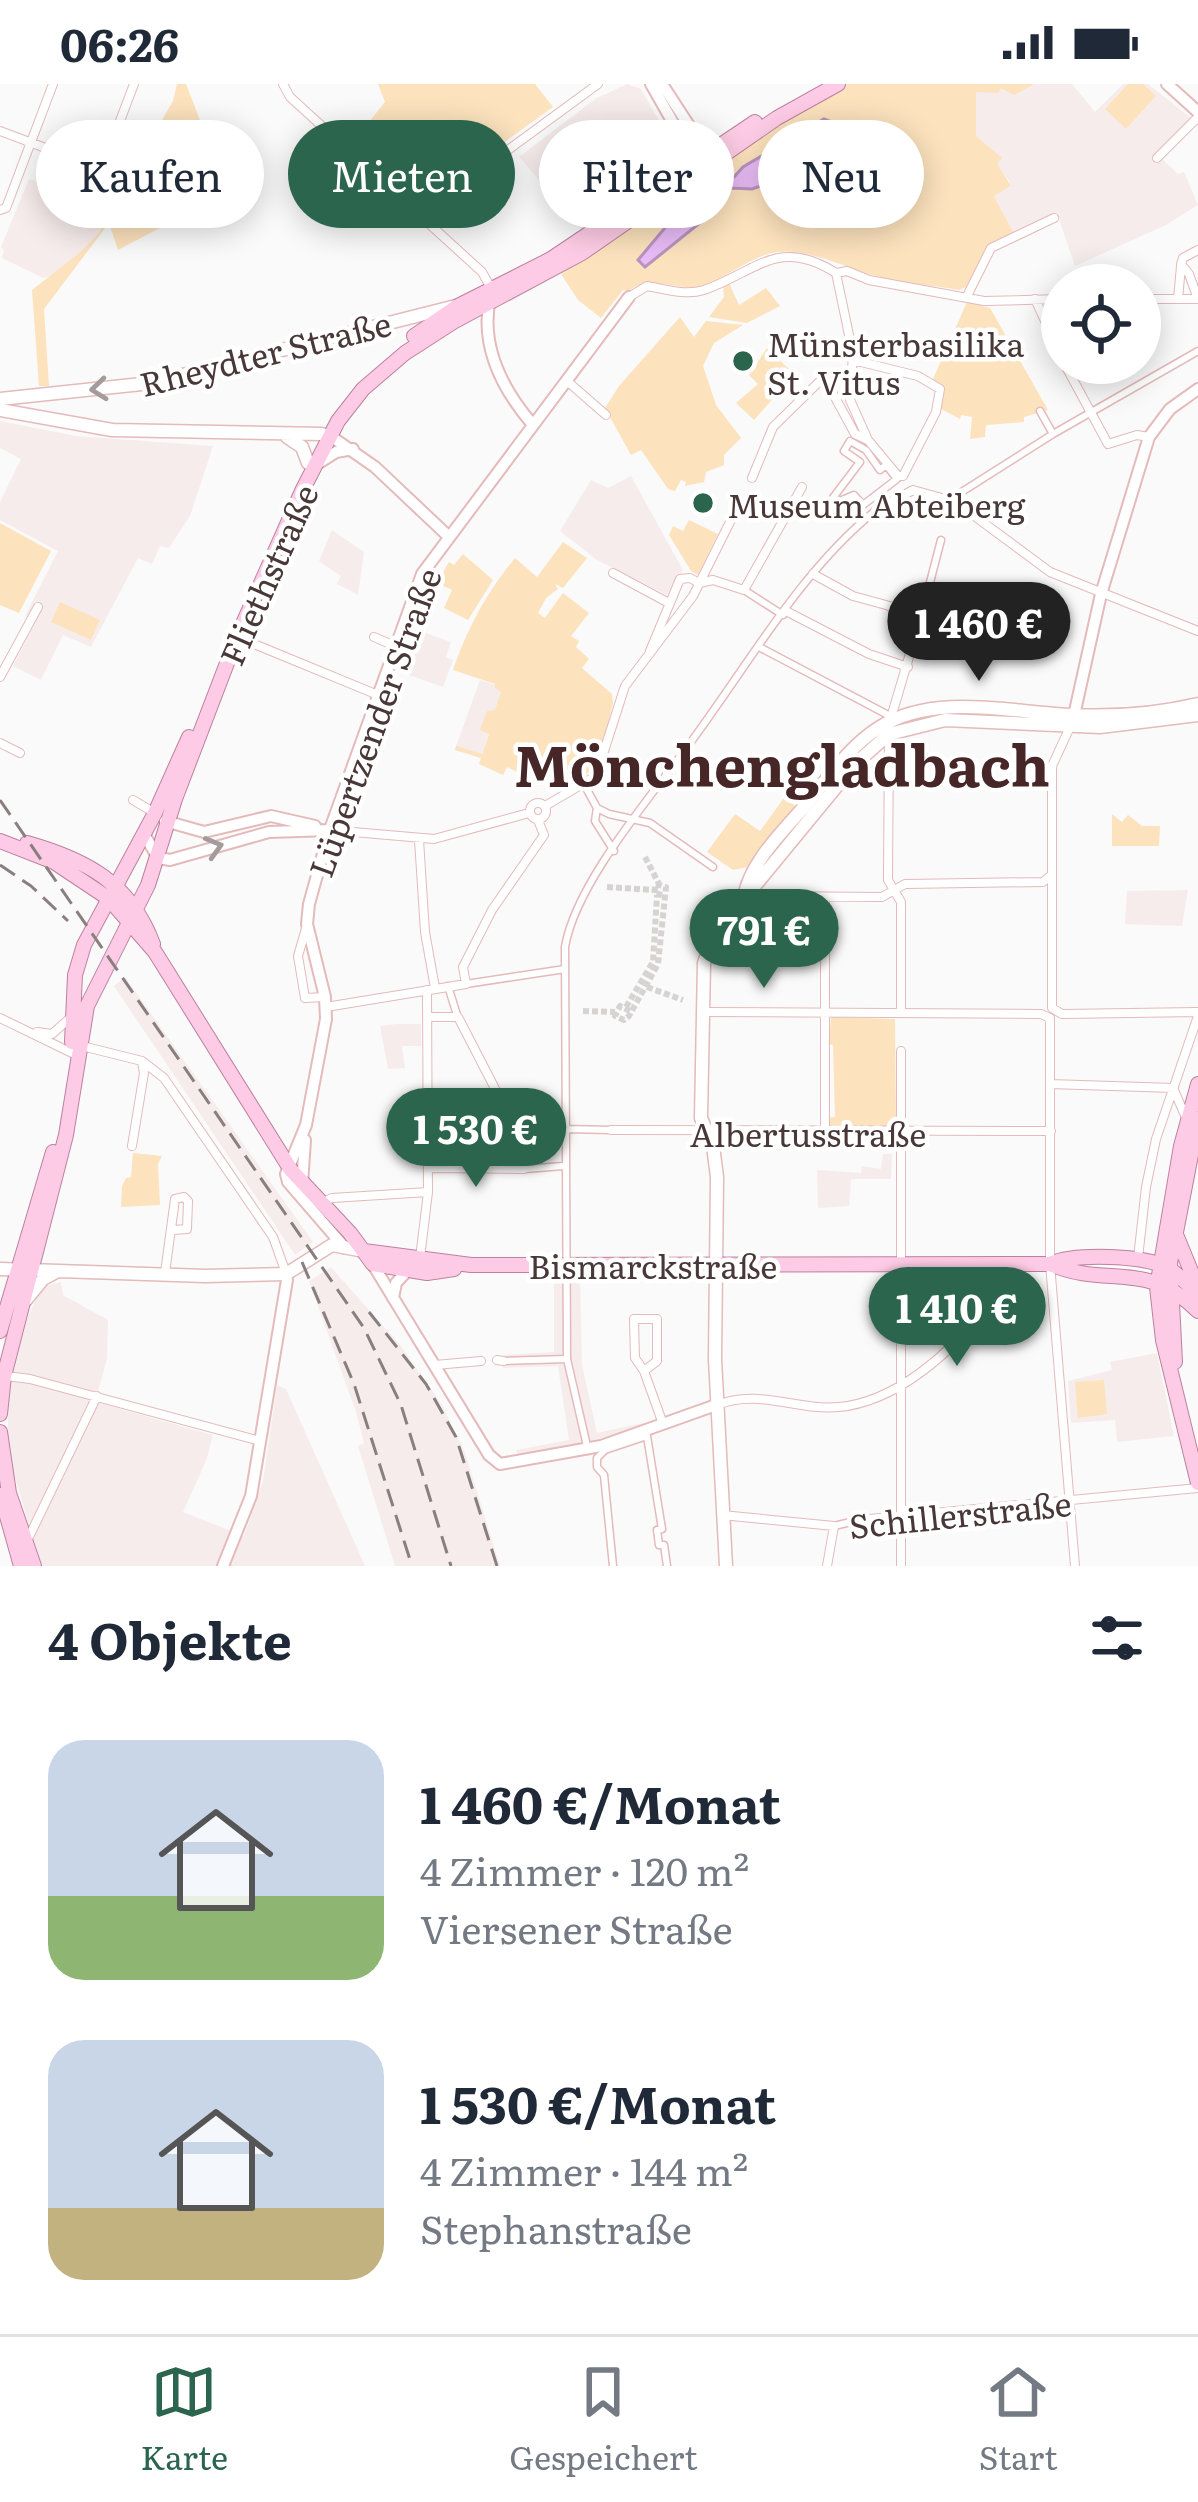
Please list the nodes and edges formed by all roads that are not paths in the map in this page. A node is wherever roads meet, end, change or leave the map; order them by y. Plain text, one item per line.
1 (53, 84) edge
2 (118, 84) edge
3 (283, 84) edge
4 (598, 84) edge
5 (651, 84) edge
6 (662, 84) edge
7 (821, 84) edge
8 (838, 84) edge
9 (1167, 84) edge
10 (133, 87) edge
11 (1196, 109) edge
12 (315, 120) edge
13 (671, 120) edge
14 (685, 120) edge
15 (0, 131) edge
16 (734, 142) edge
17 (30, 143) junction
18 (734, 144) edge
19 (515, 145) edge
20 (1157, 158) dead end
21 (0, 210) edge
22 (1054, 218) dead end
23 (434, 228) edge
24 (616, 228) edge
25 (1198, 250) edge
26 (1181, 264) junction
27 (836, 273) junction
28 (967, 296) junction
29 (490, 297) junction
30 (629, 297) joint
31 (1034, 298) junction
32 (1041, 298) edge
33 (1161, 299) edge
34 (1178, 299) junction
35 (1198, 299) edge
36 (458, 306) junction
37 (1041, 313) edge
38 (1198, 351) edge
39 (853, 360) junction
40 (566, 380) junction
41 (1075, 384) edge
42 (1198, 389) edge
43 (6, 405) edge
44 (1040, 411) dead end
45 (1088, 412) junction
46 (606, 415) dead end
47 (532, 425) junction
48 (1053, 434) junction
49 (280, 435) junction
50 (326, 435) junction
51 (1149, 437) junction
52 (868, 440) junction
53 (352, 449) junction
54 (844, 451) joint
55 (311, 465) junction
56 (903, 476) junction
57 (752, 478) dead end
58 (800, 491) dead end
59 (907, 491) junction
60 (949, 500) junction
61 (737, 508) dead end
62 (875, 511) joint
63 (447, 536) junction
64 (941, 539) dead end
65 (613, 573) dead end
66 (813, 574) junction
67 (699, 583) junction
68 (744, 590) junction
69 (1101, 594) junction
70 (668, 602) junction
71 (38, 607) dead end
72 (784, 613) junction
73 (922, 613) junction
74 (976, 621) dead end
75 (1198, 631) edge
76 (237, 637) junction
77 (374, 637) dead end
78 (397, 647) junction
79 (760, 648) junction
80 (647, 658) junction
81 (908, 667) junction
82 (0, 677) edge
83 (379, 696) junction
84 (1198, 704) edge
85 (1198, 715) edge
86 (1073, 721) junction
87 (890, 724) junction
88 (0, 743) edge
89 (20, 753) dead end
90 (585, 786) junction
91 (133, 800) dead end
92 (598, 808) junction
93 (534, 816) junction
94 (161, 818) junction
95 (637, 818) junction
96 (330, 830) junction
97 (144, 834) junction
98 (0, 837) edge
99 (419, 840) junction
100 (614, 851) junction
101 (158, 858) junction
102 (713, 867) dead end
103 (125, 868) junction
104 (1050, 876) junction
105 (894, 890) junction
106 (112, 891) junction
107 (767, 896) dead end
108 (825, 897) junction
109 (128, 910) junction
110 (307, 924) junction
111 (566, 969) junction
112 (466, 984) junction
113 (448, 986) junction
114 (431, 989) junction
115 (326, 1002) junction
116 (74, 1006) junction
117 (703, 1012) junction
118 (825, 1012) junction
119 (901, 1013) junction
120 (1198, 1014) edge
121 (457, 1015) junction
122 (427, 1017) junction
123 (0, 1018) edge
124 (22, 1028) junction
125 (76, 1049) junction
126 (901, 1052) dead end
127 (142, 1060) junction
128 (1050, 1084) junction
129 (1198, 1084) edge
130 (1174, 1088) junction
131 (1192, 1119) edge
132 (565, 1129) junction
133 (304, 1130) junction
134 (611, 1130) joint
135 (900, 1131) junction
136 (1051, 1131) junction
137 (825, 1132) junction
138 (708, 1133) junction
139 (269, 1138) junction
140 (132, 1146) dead end
141 (288, 1165) junction
142 (563, 1166) junction
143 (428, 1168) junction
144 (524, 1169) junction
145 (302, 1185) junction
146 (428, 1192) junction
147 (1190, 1194) edge
148 (322, 1204) junction
149 (323, 1224) junction
150 (173, 1230) dead end
151 (1176, 1232) junction
152 (37, 1238) junction
153 (343, 1246) junction
154 (320, 1250) junction
155 (368, 1257) junction
156 (1138, 1259) junction
157 (900, 1263) junction
158 (565, 1264) junction
159 (716, 1264) junction
160 (1050, 1264) junction
161 (1165, 1267) junction
162 (412, 1268) junction
163 (0, 1269) edge
164 (24, 1269) junction
165 (60, 1271) junction
166 (165, 1275) junction
167 (287, 1277) junction
168 (1163, 1284) junction
169 (1198, 1291) edge
170 (393, 1298) junction
171 (9, 1300) edge
172 (996, 1306) dead end
173 (1198, 1315) edge
174 (0, 1331) edge
175 (1173, 1331) junction
176 (567, 1359) junction
177 (500, 1360) dead end
178 (481, 1361) dead end
179 (434, 1365) junction
180 (644, 1371) junction
181 (4, 1376) junction
182 (900, 1387) junction
183 (97, 1396) junction
184 (716, 1405) junction
185 (1178, 1408) junction
186 (0, 1414) edge
187 (663, 1424) junction
188 (0, 1432) edge
189 (260, 1442) junction
190 (589, 1449) junction
191 (1198, 1486) edge
192 (0, 1490) edge
193 (1070, 1501) junction
194 (722, 1515) junction
195 (900, 1516) junction
196 (859, 1520) joint
197 (834, 1526) junction
198 (27, 1541) junction
199 (21, 1566) edge
200 (34, 1566) edge
201 (223, 1566) edge
202 (613, 1566) edge
203 (667, 1566) edge
204 (726, 1566) edge
205 (827, 1566) edge
206 (901, 1566) edge
207 (1075, 1566) edge

1 - 17 street
2 - 10 street
3 - 12 street
4 - 19 street
5 - 13 street
6 - 14 street
7 - 16 main road
8 - 18 main road
9 - 11 street
10 - 17 street
11 - 20 street
15 - 17 street
17 - 21 street
22 - 28 street
23 - 29 street
24 - 29 main road
25 - 26 street
26 - 34 street
26 - 35 street
27 - 28 street
27 - 30 street
27 - 39 street
28 - 31 street
29 - 36 main road, Fliethstraße
29 - 47 street
29 - 50 main road, Fliethstraße
30 - 40 street, Lüpertzender Straße
31 - 32 street
31 - 37 street
33 - 34 street
34 - 35 street
36 -> 43 main road, Rheydter Straße
36 - 50 main road, Fliethstraße
38 - 45 street
39 - 52 street
39 - 56 street
40 - 46 street
40 - 47 street, Lüpertzender Straße
41 - 45 street
42 - 51 street
43 - 49 main road, Rheydter Straße
44 - 48 street
45 - 48 street
45 - 51 street
47 - 63 street, Lüpertzender Straße
48 - 60 street
49 - 50 main road, Rheydter Straße
49 - 55 main road
50 - 53 street
50 - 55 main road, Fliethstraße
51 - 69 street
52 - 56 street
52 - 57 street
53 - 55 street
53 - 63 street
54 - 54 street
55 - 76 main road, Fliethstraße
55 - 94 main road, Fliethstraße
56 - 59 street
58 - 68 street
59 - 60 street
59 - 62 street
60 - 69 street
61 - 67 street
62 - 66 street
63 - 78 street, Lüpertzender Straße
64 - 73 street
65 - 70 street
66 - 72 street
66 - 73 street
67 - 68 street
67 - 70 street
67 - 80 street
68 - 72 street
69 - 75 street
69 - 86 street
70 - 80 street
71 - 82 street
72 - 79 street
72 - 81 street
73 - 74 street
73 - 81 street
76 - 83 street
76 - 94 main road, Fliethstraße
77 - 78 street
78 - 83 street, Lüpertzender Straße
79 - 87 street
79 - 95 street
80 - 90 street
81 - 87 street
83 - 96 street, Lüpertzender Straße
84 - 86 main road
85 - 86 main road
86 - 87 main road
86 - 104 street
87 - 105 street
87 - 117 main road
88 - 89 street
90 - 92 street
90 - 93 street
91 - 94 street
92 - 95 street
92 - 100 street
93 - 99 street
93 - 112 street
94 - 96 street
94 - 97 main road, Fliethstraße
94 - 101 main road, Fliethstraße
95 - 100 street
95 - 102 street
96 - 99 street
101 -> 96 street
96 - 110 street, Lüpertzender Straße
97 - 101 street
97 - 103 main road, Fliethstraße
98 - 106 main road
99 - 114 street
100 - 111 street
101 - 109 main road, Fliethstraße
103 - 106 main road, Fliethstraße
103 - 109 main road
104 - 105 street
104 - 120 street
105 - 108 street
105 - 119 street
106 - 109 main road
106 - 116 main road, Fliethstraße
107 - 108 street
108 - 118 street
109 - 125 main road
109 - 139 main road
110 - 115 street, Lüpertzender Straße
110 - 115 street, Lüpertzender Straße
111 - 112 street
111 - 132 street
112 - 113 street
113 - 114 street
113 - 121 street
114 - 115 street
114 - 122 street
115 - 133 street, Lüpertzender Straße
116 - 124 street
116 - 125 main road, Fliethstraße
117 - 118 street
117 - 138 main road
118 - 119 street
118 - 137 street
119 - 128 street
120 - 130 street
121 - 122 street
121 - 144 street
122 - 143 street
123 - 124 street
124 - 125 street
125 - 127 street
125 - 152 main road
125 - 164 main road
126 - 135 street
127 - 140 street
127 - 167 street
128 - 130 street
128 - 136 street
129 - 131 main road
130 - 131 street
130 - 156 street
131 - 147 main road
131 - 161 main road
132 - 134 street, Albertusstraße
132 - 142 street
133 - 139 street
133 - 141 street, Lüpertzender Straße
133 - 145 street
134 - 138 street, Albertusstraße
135 - 136 street, Albertusstraße
135 - 137 street, Albertusstraße
135 - 157 street
136 - 160 street
137 - 138 street, Albertusstraße
138 - 159 main road
139 - 141 main road
141 - 145 main road
141 - 149 street
142 - 144 street
142 - 158 street
143 - 144 street
143 - 146 street
145 - 148 main road
146 - 148 street
146 - 162 street
147 - 151 main road
148 - 155 main road
149 - 153 street
149 - 154 street
150 - 166 street
151 - 161 main road
151 - 169 main road
152 - 164 main road
152 - 165 main road
153 - 154 main road
153 - 155 main road
154 - 167 main road
155 - 162 main road, Bismarckstraße
155 - 167 main road
155 - 170 street
156 - 160 main road, Bismarckstraße
156 - 161 main road, Bismarckstraße
157 - 159 main road, Bismarckstraße
157 - 160 main road, Bismarckstraße
157 - 182 street
158 - 159 main road, Bismarckstraße
158 - 162 main road, Bismarckstraße
158 - 176 street
159 - 184 main road
160 - 168 main road, Bismarckstraße
160 - 193 street
161 - 168 main road
161 - 169 main road
162 - 170 street
163 - 164 main road
164 - 165 main road
164 - 171 main road
165 - 166 main road
165 - 171 main road
166 - 167 main road
167 - 189 street
168 - 173 main road
168 - 175 main road
168 - 185 main road
170 - 179 street
171 - 174 main road
171 - 181 main road
172 - 182 street
173 - 175 main road
175 - 185 main road
176 - 177 street
176 - 190 street
178 - 179 street
179 - 190 street
180 - 180 street
180 - 187 street
181 - 183 street
181 - 186 main road
182 - 184 street
182 - 195 street
183 - 189 street
183 - 198 street
184 - 187 street
184 - 194 main road
185 - 191 main road
187 - 190 street
188 - 198 main road
189 - 201 street
191 - 193 street, Schillerstraße
192 - 199 main road
193 - 195 street, Schillerstraße
193 - 207 street
194 - 197 street, Schillerstraße
194 - 204 main road
195 - 196 street, Schillerstraße
195 - 206 street
196 - 197 street, Schillerstraße
197 - 205 street
198 - 200 main road
202 - 203 street

